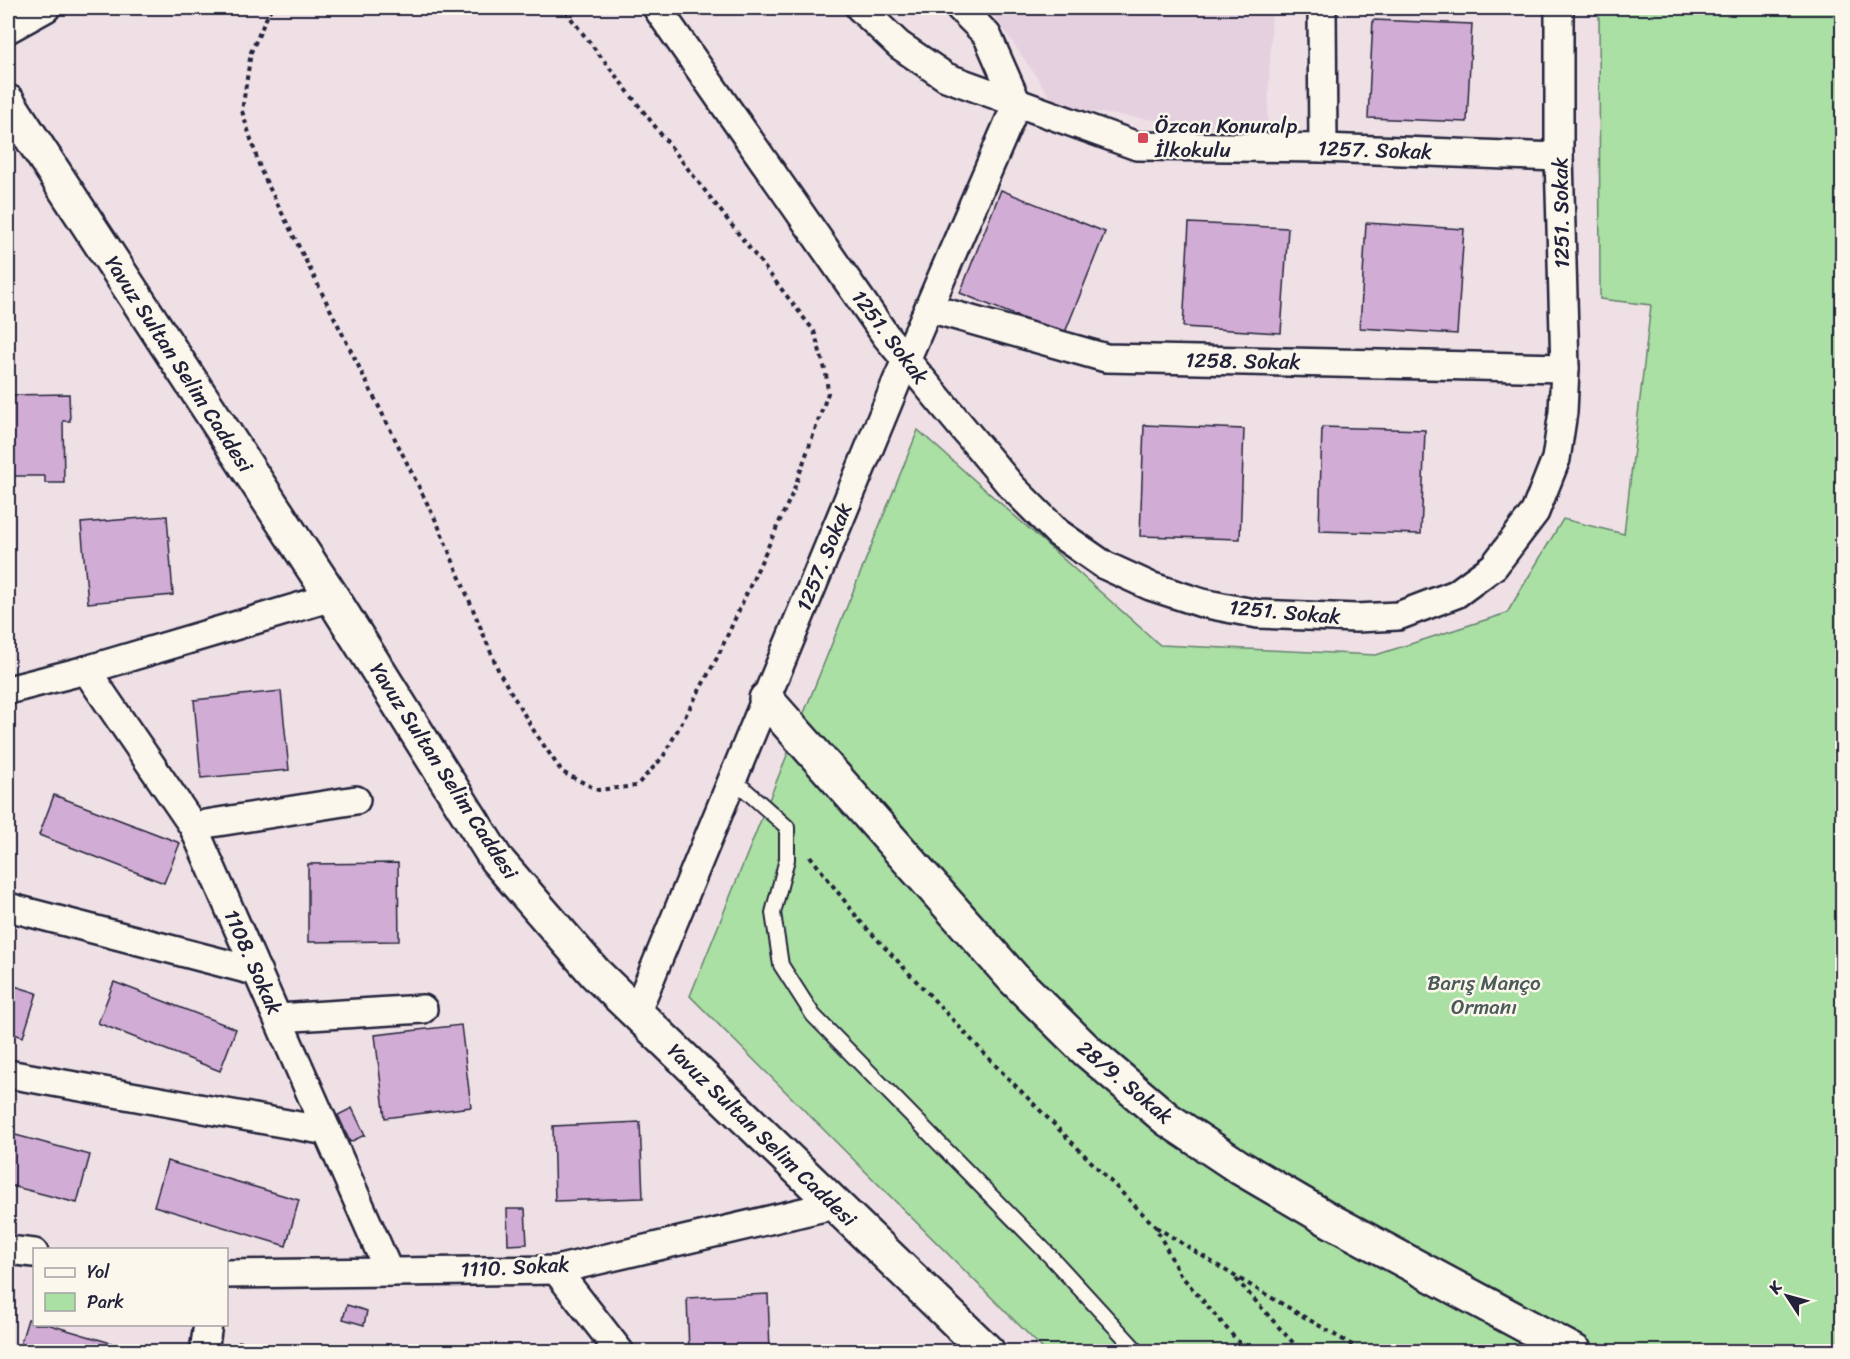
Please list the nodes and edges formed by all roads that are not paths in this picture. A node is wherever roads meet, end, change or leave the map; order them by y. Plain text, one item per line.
1 (46, 8) edge
2 (657, 8) edge
3 (860, 8) edge
4 (960, 8) edge
5 (1322, 8) edge
6 (1559, 8) edge
7 (8, 29) edge
8 (8, 102) edge
9 (1017, 103) junction
10 (1323, 148) junction
11 (1559, 157) junction
12 (929, 308) junction
13 (906, 360) junction
14 (1565, 368) junction
15 (332, 597) junction
16 (86, 670) junction
17 (8, 690) edge
18 (766, 699) junction
19 (733, 779) junction
20 (356, 800) dead end
21 (193, 826) junction
22 (8, 907) edge
23 (258, 972) junction
24 (423, 1009) dead end
25 (636, 1013) junction
26 (278, 1018) junction
27 (8, 1074) edge
28 (327, 1131) junction
29 (833, 1205) junction
30 (8, 1250) edge
31 (33, 1253) edge
32 (556, 1269) junction
33 (389, 1272) junction
34 (228, 1274) edge
35 (208, 1326) edge
36 (204, 1352) edge
37 (620, 1352) edge
38 (988, 1352) edge
39 (1138, 1352) edge
40 (1575, 1352) edge

1 - 7 street
2 - 13 street, 1251. Sokak
3 - 9 street, 1257. Sokak
4 - 9 street
5 - 10 street
6 - 11 street, 1251. Sokak
8 - 15 street, Yavuz Sultan Selim Caddesi
9 - 10 street, 1257. Sokak
9 - 12 street, 1257. Sokak
10 - 11 street, 1257. Sokak
11 - 14 street, 1251. Sokak
12 - 13 street, 1257. Sokak
12 - 14 street, 1258. Sokak
13 - 14 street, 1251. Sokak
13 - 18 street, 1257. Sokak
15 - 16 street
15 - 25 street, Yavuz Sultan Selim Caddesi
16 - 17 street
16 - 21 street, 1108. Sokak
18 - 19 street, 1257. Sokak
18 - 40 street, 28/9. Sokak
19 - 25 street, 1257. Sokak
19 - 39 lane
20 - 21 street
21 - 23 street, 1108. Sokak
22 - 23 street
23 - 26 street, 1108. Sokak
24 - 26 street
25 - 29 street, Yavuz Sultan Selim Caddesi
26 - 28 street, 1108. Sokak
27 - 28 street
28 - 33 street, 1108. Sokak
29 - 32 street, 1110. Sokak
29 - 38 street, Yavuz Sultan Selim Caddesi
30 - 31 street
32 - 33 street, 1110. Sokak
32 - 37 street
33 - 34 street, 1110. Sokak
35 - 36 street

